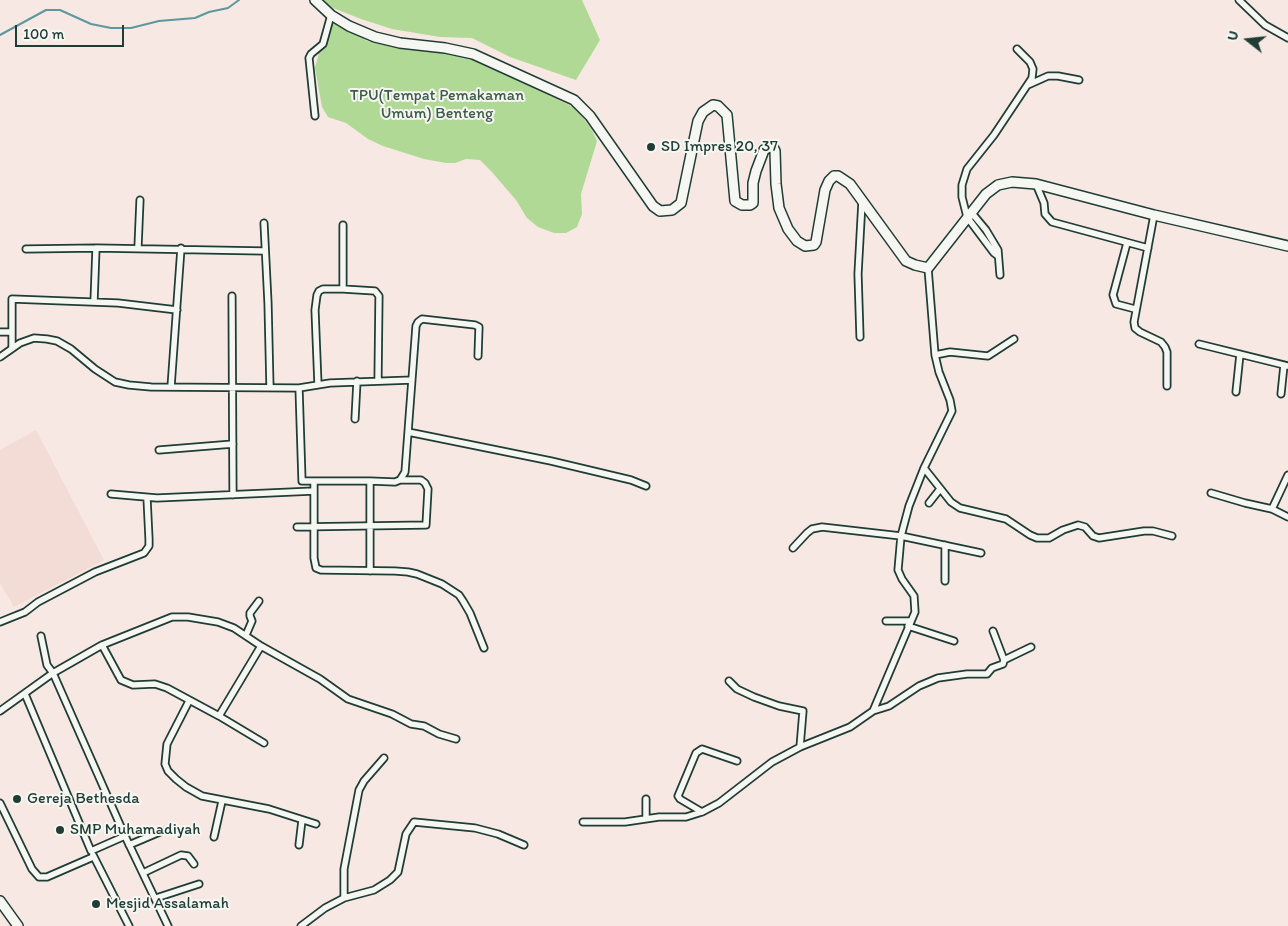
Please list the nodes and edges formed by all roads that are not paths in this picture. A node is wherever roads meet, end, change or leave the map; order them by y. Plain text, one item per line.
1 (316, 0) edge
2 (1240, 0) edge
3 (331, 14) junction
4 (1288, 38) edge
5 (1016, 49) dead end
6 (1079, 80) dead end
7 (1028, 86) junction
8 (315, 116) dead end
9 (1036, 184) junction
10 (140, 200) dead end
11 (862, 201) junction
12 (968, 213) junction
13 (1154, 215) junction
14 (264, 222) dead end
15 (343, 225) dead end
16 (1126, 243) junction
17 (1288, 246) edge
18 (138, 247) junction
19 (96, 248) junction
20 (181, 248) junction
21 (1148, 248) junction
22 (26, 249) dead end
23 (264, 250) junction
24 (928, 268) junction
25 (1000, 275) dead end
26 (343, 289) junction
27 (232, 296) dead end
28 (94, 302) junction
29 (1135, 309) junction
30 (177, 310) junction
31 (0, 332) edge
32 (11, 332) junction
33 (860, 337) dead end
34 (1014, 339) dead end
35 (1199, 344) dead end
36 (12, 347) junction
37 (1240, 354) junction
38 (935, 355) junction
39 (478, 356) dead end
40 (0, 357) edge
41 (1286, 365) edge
42 (378, 380) junction
43 (412, 380) junction
44 (357, 381) junction
45 (318, 385) junction
46 (171, 386) junction
47 (1167, 386) dead end
48 (232, 387) junction
49 (270, 388) junction
50 (299, 388) junction
51 (1236, 392) dead end
52 (1281, 394) dead end
53 (355, 419) dead end
54 (408, 432) junction
55 (233, 444) junction
56 (159, 450) dead end
57 (924, 468) junction
58 (1288, 475) edge
59 (400, 480) junction
60 (302, 481) junction
61 (314, 481) junction
62 (370, 481) junction
63 (646, 486) dead end
64 (940, 489) junction
65 (302, 491) junction
66 (314, 491) junction
67 (1212, 492) dead end
68 (111, 494) dead end
69 (233, 495) junction
70 (146, 498) junction
71 (929, 503) dead end
72 (1272, 509) junction
73 (1288, 517) edge
74 (314, 526) junction
75 (370, 526) junction
76 (297, 527) dead end
77 (901, 536) junction
78 (1172, 536) dead end
79 (945, 545) junction
80 (793, 548) dead end
81 (981, 553) dead end
82 (370, 571) junction
83 (945, 581) dead end
84 (259, 601) dead end
85 (886, 620) dead end
86 (0, 622) edge
87 (910, 624) junction
88 (993, 632) dead end
89 (246, 635) junction
90 (41, 636) dead end
91 (954, 641) dead end
92 (102, 645) junction
93 (261, 646) junction
94 (1031, 647) dead end
95 (484, 648) dead end
96 (1004, 660) junction
97 (53, 673) junction
98 (729, 681) dead end
99 (25, 694) junction
100 (189, 701) junction
101 (0, 711) edge
102 (873, 711) junction
103 (219, 716) junction
104 (456, 740) dead end
105 (264, 743) dead end
106 (800, 746) junction
107 (384, 758) dead end
108 (738, 761) dead end
109 (646, 799) dead end
110 (222, 801) junction
111 (0, 803) edge
112 (702, 812) junction
113 (646, 819) junction
114 (302, 820) junction
115 (583, 822) dead end
116 (316, 824) dead end
117 (162, 831) dead end
118 (125, 836) junction
119 (214, 837) dead end
120 (129, 845) junction
121 (299, 845) dead end
122 (524, 845) dead end
123 (92, 854) junction
124 (194, 864) dead end
125 (143, 873) junction
126 (199, 884) dead end
127 (156, 898) junction
128 (344, 898) junction
129 (0, 901) edge
130 (18, 926) edge
131 (129, 926) edge
132 (168, 926) edge
133 (300, 926) edge

1 - 3 street
2 - 4 street
3 - 8 street
3 - 11 street
5 - 7 street
6 - 7 street
7 - 12 street
9 - 12 street
9 - 13 street
9 - 16 street
10 - 18 street
11 - 24 street
11 - 33 street
12 - 24 street
12 - 25 street
13 - 17 street
13 - 21 street
14 - 23 street
15 - 26 street
16 - 21 street
16 - 29 street
18 - 19 street
18 - 20 street
19 - 22 street
19 - 28 street
20 - 23 street
20 - 30 street
21 - 29 street
23 - 49 street
24 - 38 street
26 - 42 street
26 - 45 street
27 - 48 street
28 - 30 street
28 - 32 street
29 - 47 street
30 - 46 street
31 - 32 street
32 - 36 street
34 - 38 street
35 - 37 street
36 - 40 street
36 - 46 street
37 - 41 street
37 - 51 street
38 - 57 street
39 - 43 street
41 - 52 street
42 - 43 street
42 - 44 street
43 - 54 street
44 - 45 street
44 - 53 street
45 - 50 street
46 - 48 street
48 - 49 street
48 - 55 street
49 - 50 street
50 - 60 street
54 - 59 street
54 - 63 street
55 - 56 street
55 - 69 street
57 - 64 street
57 - 77 street
58 - 72 street
59 - 62 street
59 - 75 street
60 - 61 street
60 - 65 street
61 - 62 street
61 - 66 street
62 - 75 street
64 - 71 street
64 - 78 street
65 - 66 street
65 - 69 street
66 - 74 street
67 - 72 street
68 - 70 street
69 - 70 street
70 - 86 street
72 - 73 street
74 - 75 street
74 - 76 street
74 - 82 street
75 - 82 street
77 - 79 street
77 - 80 street
77 - 87 street
79 - 81 street
79 - 83 street
82 - 95 street
84 - 89 street
85 - 87 street
87 - 91 street
87 - 102 street
88 - 96 street
89 - 92 street
89 - 93 street
90 - 97 street
92 - 97 street
92 - 100 street
93 - 103 street
93 - 104 street
94 - 96 street
96 - 102 street
97 - 99 street
97 - 118 street
98 - 106 street
99 - 101 street
99 - 123 street
100 - 103 street
100 - 110 street
102 - 106 street
103 - 105 street
106 - 112 street
107 - 128 street
108 - 112 street
109 - 113 street
110 - 114 street
110 - 119 street
111 - 123 street
112 - 113 street
113 - 115 street
114 - 116 street
114 - 121 street
117 - 120 street
118 - 120 street
118 - 123 street
120 - 125 street
122 - 128 street
123 - 131 street
124 - 125 street
125 - 127 street
126 - 127 street
127 - 132 street
128 - 133 street
129 - 130 street

